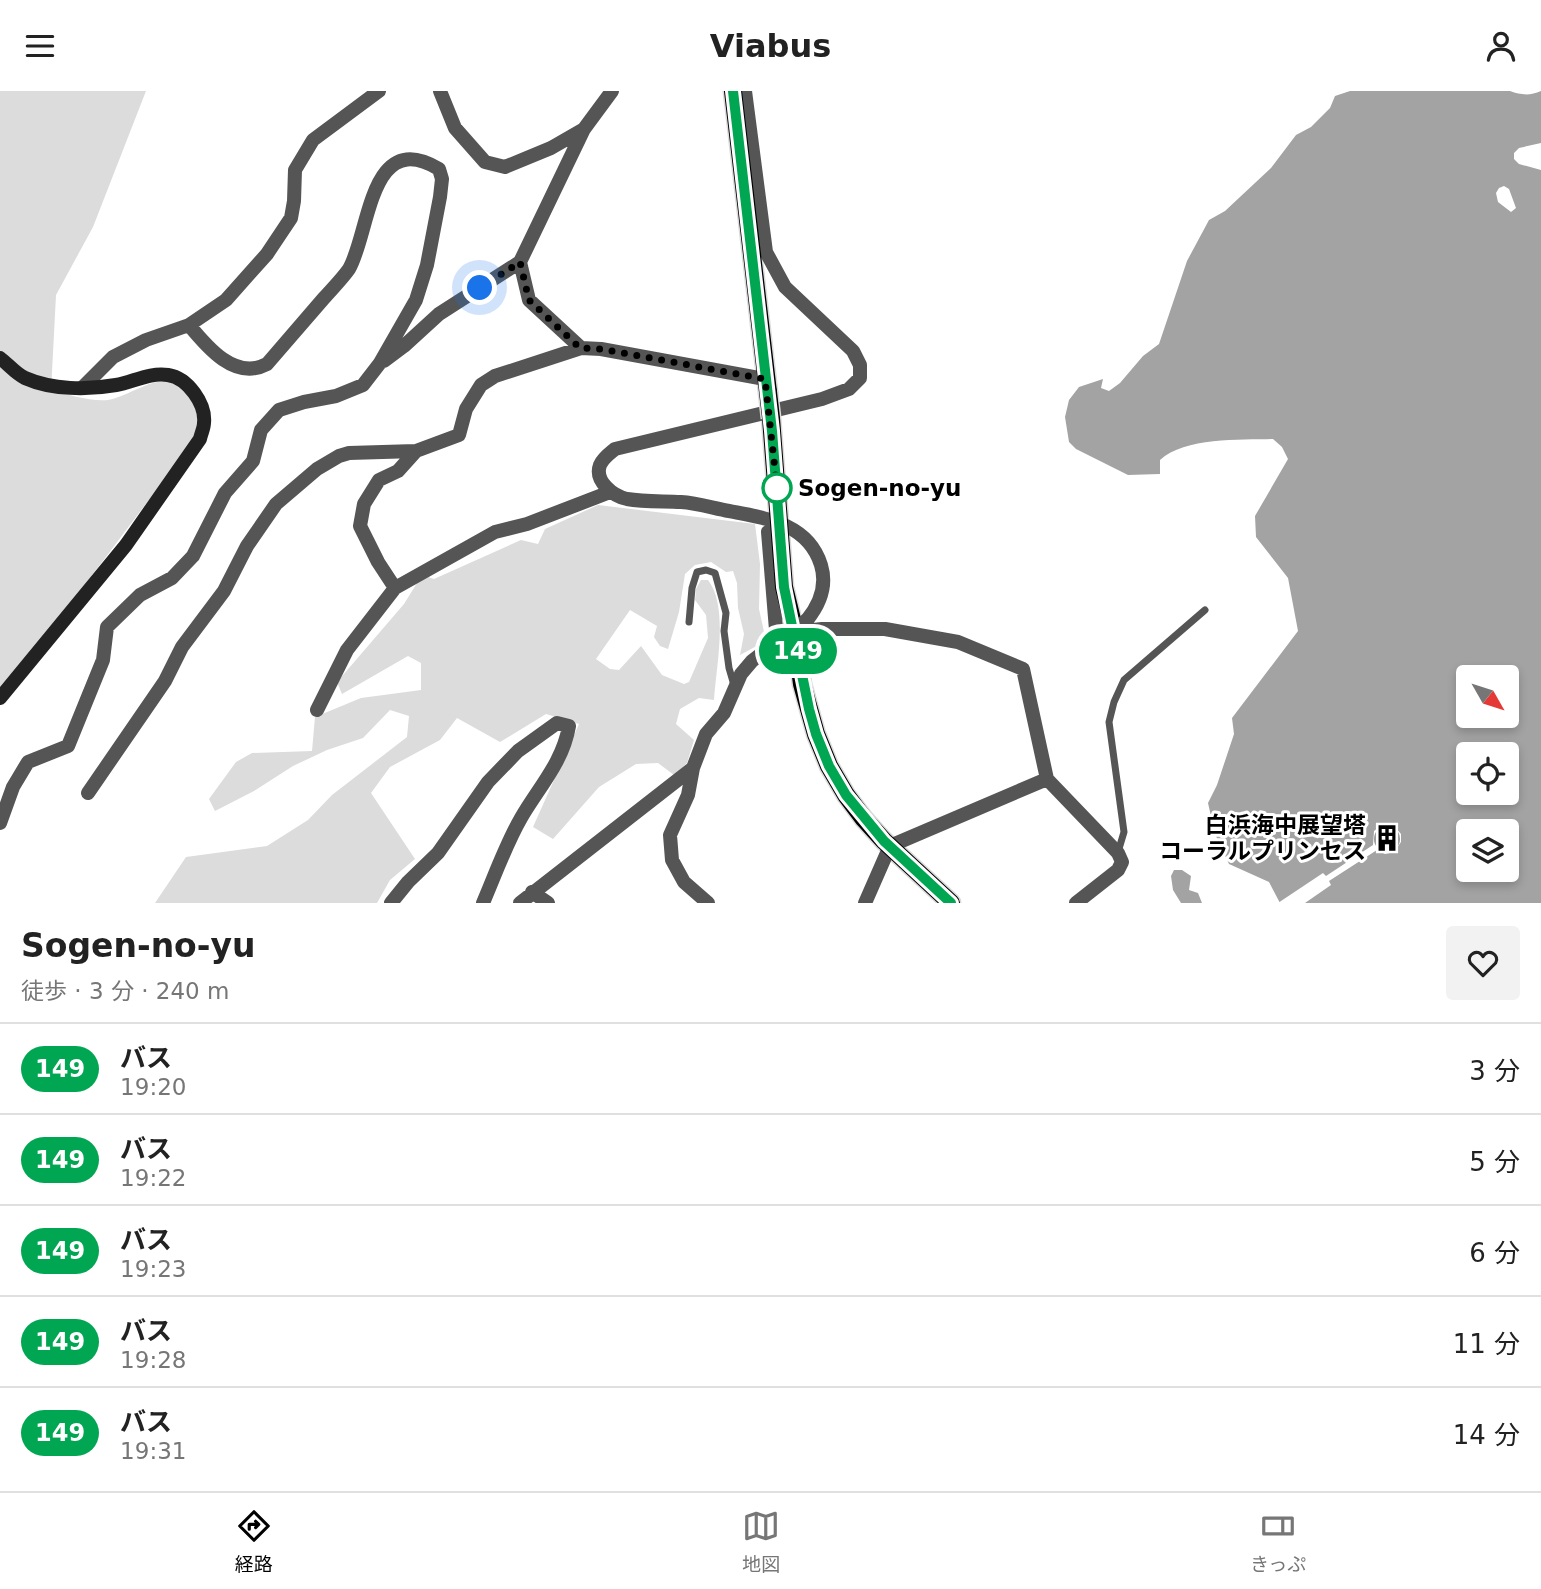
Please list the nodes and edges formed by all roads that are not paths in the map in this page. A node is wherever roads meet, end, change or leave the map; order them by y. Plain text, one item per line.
1 (379, 91) edge
2 (440, 91) edge
3 (611, 91) edge
4 (733, 91) edge
5 (745, 91) edge
6 (584, 129) junction
7 (520, 262) junction
8 (189, 325) junction
9 (580, 348) junction
10 (0, 358) edge
11 (380, 363) junction
12 (767, 385) junction
13 (82, 388) junction
14 (416, 450) junction
15 (610, 492) junction
16 (779, 523) junction
17 (395, 588) junction
18 (1205, 610) dead end
19 (688, 622) dead end
20 (801, 626) junction
21 (777, 642) junction
22 (735, 688) junction
23 (0, 698) edge
24 (317, 710) dead end
25 (693, 768) junction
26 (1046, 779) junction
27 (88, 793) dead end
28 (0, 823) edge
29 (890, 846) junction
30 (1118, 853) junction
31 (532, 892) junction
32 (391, 903) edge
33 (483, 903) edge
34 (520, 903) edge
35 (548, 903) edge
36 (708, 903) edge
37 (866, 903) edge
38 (951, 903) edge
39 (1076, 903) edge

1 - 8 street
2 - 6 street
3 - 6 street
4 - 12 main road
5 - 15 street
6 - 7 street
7 - 9 street
7 - 11 street
8 - 11 street
8 - 13 street
9 - 12 street
9 - 14 street
10 - 13 street
11 - 28 street
12 - 16 main road, bridge
13 - 23 street
14 - 17 street
14 - 27 street
15 - 16 street
15 - 17 street
16 - 20 main road
16 - 20 street
16 - 21 street
17 - 24 street
18 - 30 lane
19 - 22 lane
20 - 21 street, bridge
20 - 26 street
20 - 29 main road
21 - 22 street
22 - 25 street
25 - 31 street
25 - 36 street
26 - 29 street
26 - 30 street
29 - 37 street
29 - 38 main road
30 - 39 street
31 - 34 street
31 - 35 street
32 - 33 street

